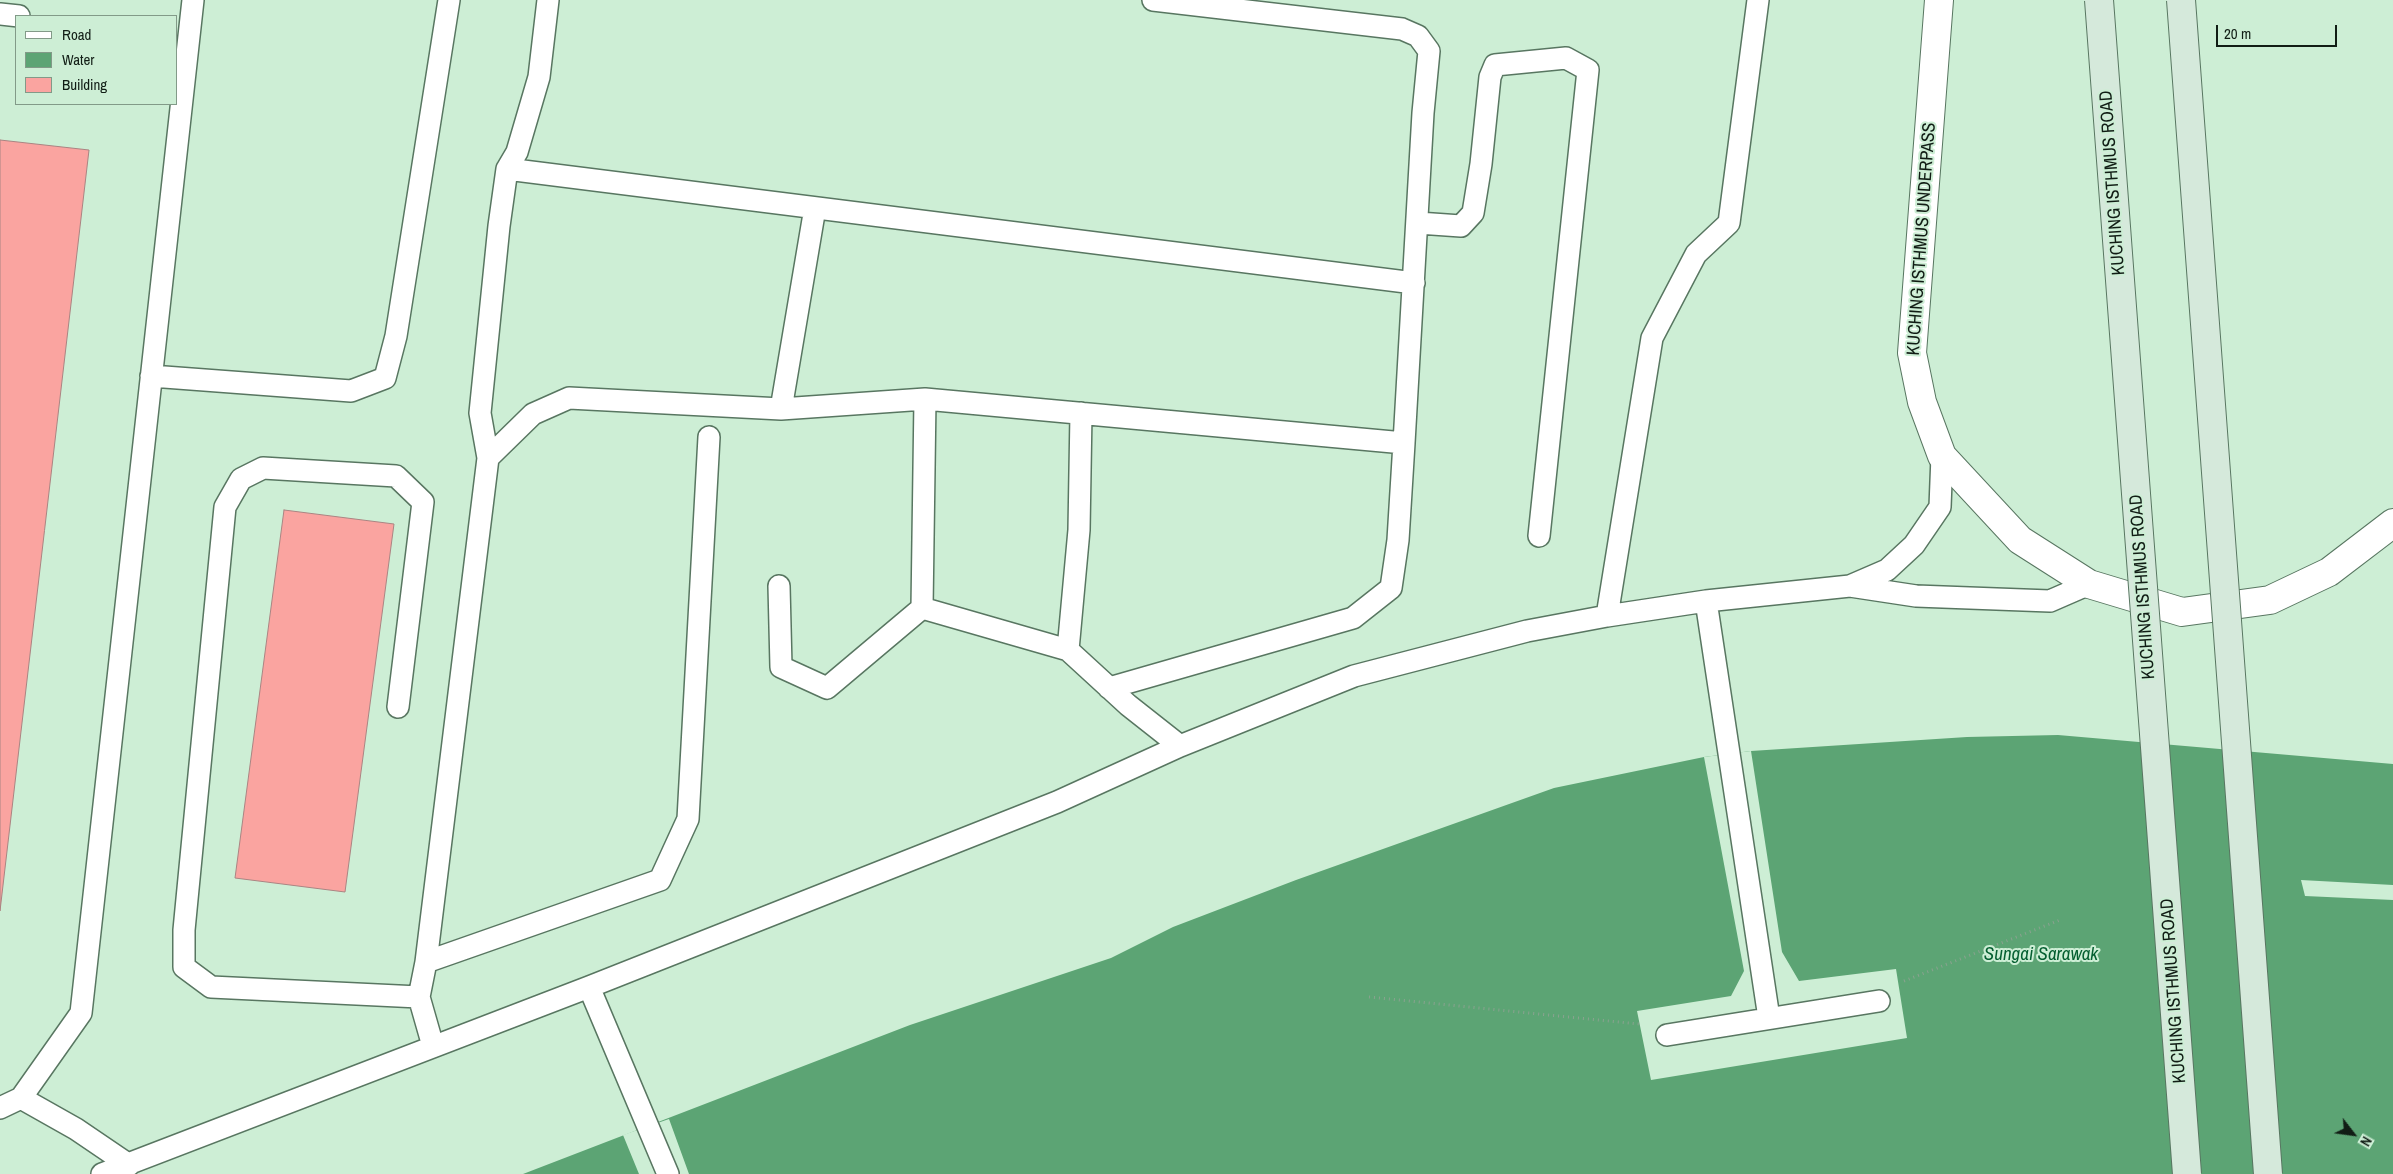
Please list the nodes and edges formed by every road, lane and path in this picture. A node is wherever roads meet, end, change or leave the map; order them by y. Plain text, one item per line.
1 (193, 0) edge
2 (449, 0) edge
3 (548, 0) edge
4 (1154, 0) edge
5 (1758, 0) edge
6 (1939, 0) edge
7 (2099, 0) edge
8 (2181, 0) edge
9 (0, 14) edge
10 (15, 16) edge
11 (182, 37) edge
12 (178, 82) edge
13 (176, 105) edge
14 (507, 169) junction
15 (815, 208) junction
16 (1418, 223) junction
17 (1414, 283) junction
18 (152, 376) junction
19 (925, 399) junction
20 (781, 409) junction
21 (1081, 413) junction
22 (709, 437) dead end
23 (1404, 443) junction
24 (1942, 456) junction
25 (488, 458) junction
26 (2393, 523) edge
27 (1540, 536) dead end
28 (2089, 584) junction
29 (779, 586) dead end
30 (1850, 586) junction
31 (1706, 601) junction
32 (922, 608) junction
33 (1607, 616) junction
34 (1068, 650) junction
35 (1109, 688) junction
36 (398, 707) dead end
37 (1180, 746) junction
38 (2060, 920) dead end
39 (426, 962) junction
40 (1899, 983) dead end
41 (589, 987) junction
42 (418, 997) junction
43 (1369, 997) dead end
44 (1879, 1001) dead end
45 (1769, 1018) junction
46 (1639, 1024) dead end
47 (1666, 1035) dead end
48 (433, 1046) junction
49 (21, 1098) junction
50 (0, 1108) edge
51 (128, 1165) junction
52 (102, 1174) edge
53 (668, 1174) edge
54 (2187, 1174) edge
55 (2268, 1174) edge

1 - 11 lane
2 - 18 lane
3 - 14 lane
4 - 16 lane
5 - 33 lane
6 - 24 street, KUCHING ISTHMUS UNDERPASS
7 - 54 main road, KUCHING ISTHMUS ROAD, bridge
8 - 55 main road, bridge
9 - 10 lane
11 - 12 lane
13 - 18 lane
14 - 15 lane
14 - 25 lane
15 - 17 lane
15 - 20 lane
16 - 17 lane
16 - 27 lane
17 - 23 lane
18 - 49 lane
19 - 20 lane
19 - 21 lane
19 - 32 lane
20 - 25 lane
21 - 23 lane
21 - 34 lane
22 - 39 lane
23 - 35 lane
24 - 28 street, KUCHING ISTHMUS UNDERPASS
24 - 30 lane
25 - 39 lane
26 - 28 street, KUCHING ISTHMUS UNDERPASS
28 - 30 lane
29 - 32 lane
30 - 31 lane
31 - 33 lane
31 - 45 lane
32 - 34 lane
33 - 37 lane
34 - 35 lane
35 - 37 lane
36 - 42 lane
37 - 41 lane
38 - 40 path
39 - 42 lane
41 - 48 lane
41 - 53 lane
42 - 48 lane
43 - 46 path
44 - 45 lane
45 - 47 lane
48 - 51 lane
49 - 50 lane
49 - 51 lane
51 - 52 lane

